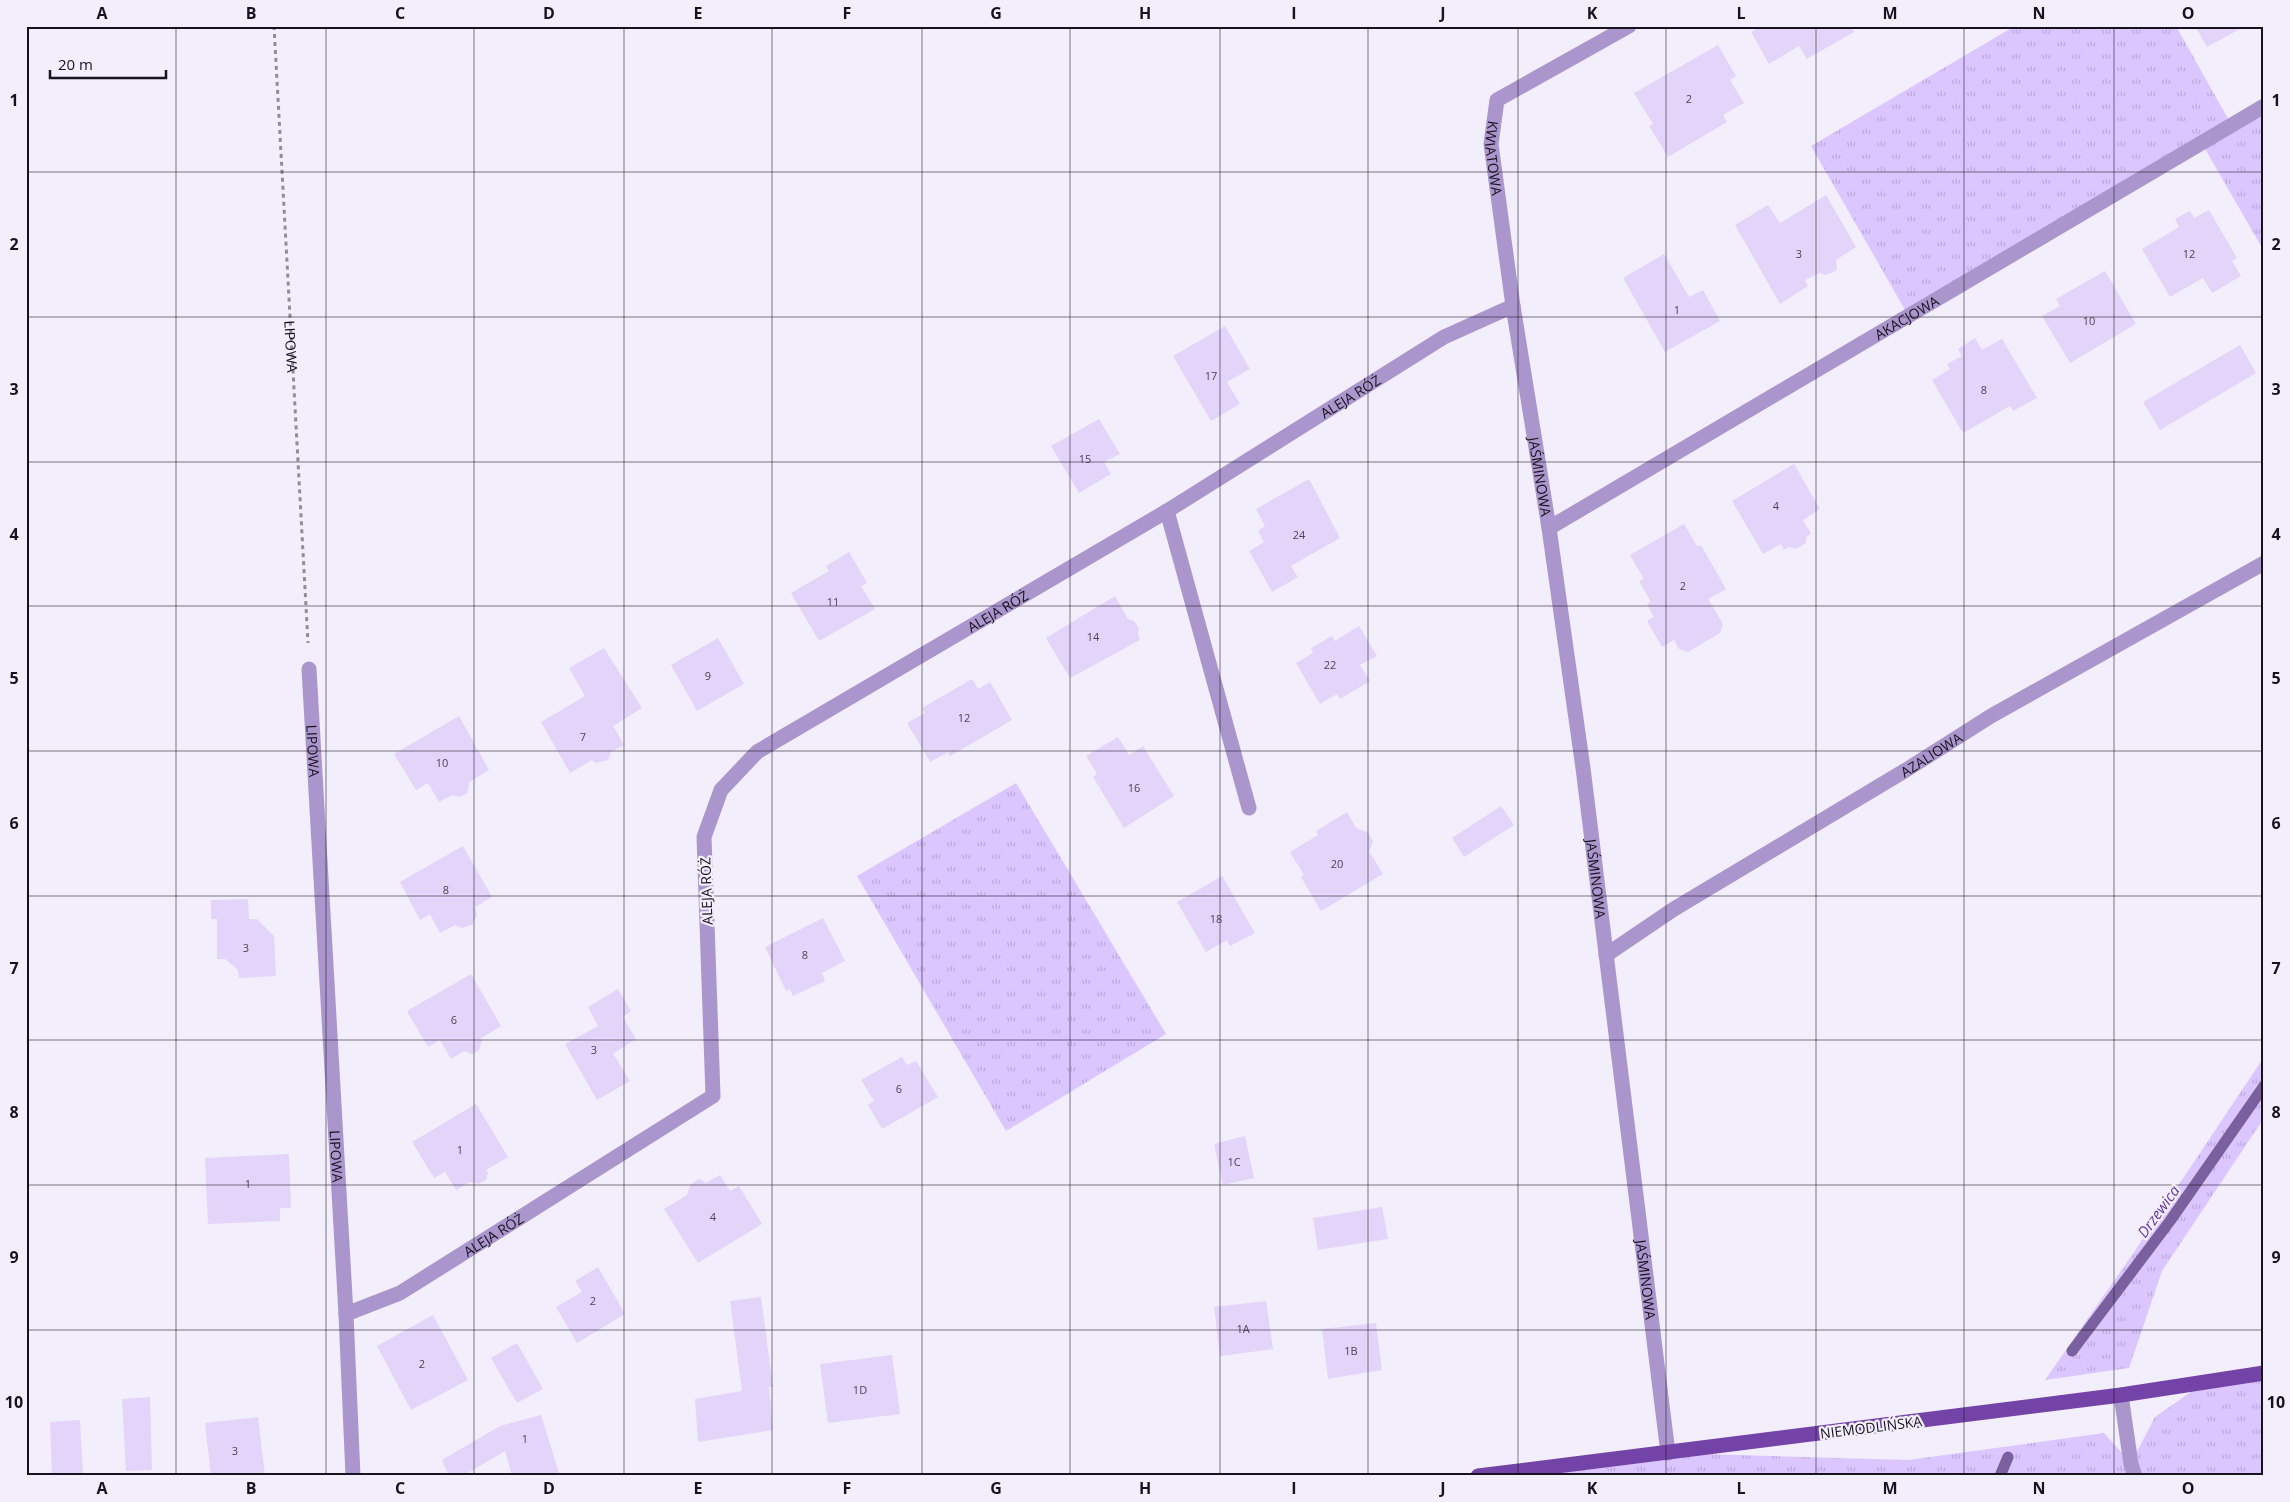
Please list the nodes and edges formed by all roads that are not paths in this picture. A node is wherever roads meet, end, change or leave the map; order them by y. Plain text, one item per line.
1 (1629, 26) edge
2 (2264, 106) edge
3 (1513, 306) junction
4 (1168, 511) junction
5 (1550, 528) junction
6 (2264, 563) edge
7 (309, 669) road end
8 (1249, 808) dead end
9 (1606, 955) junction
10 (346, 1314) junction
11 (2264, 1373) edge
12 (2121, 1395) junction
13 (1668, 1453) junction
14 (352, 1476) edge
15 (1478, 1476) edge
16 (2135, 1476) edge

1 - 3 street, KWIATOWA
2 - 5 street, AKACJOWA
3 - 4 street, ALEJA RÓŻ
3 - 5 street, JAŚMINOWA
4 - 8 street
4 - 10 street, ALEJA RÓŻ
5 - 9 street, JAŚMINOWA
6 - 9 street, AZALIOWA
7 - 10 street, LIPOWA
9 - 13 street, JAŚMINOWA
10 - 14 street, LIPOWA
11 - 12 main road, NIEMODLIŃSKA
12 - 13 main road, NIEMODLIŃSKA
12 - 16 street
13 - 15 main road, NIEMODLIŃSKA

